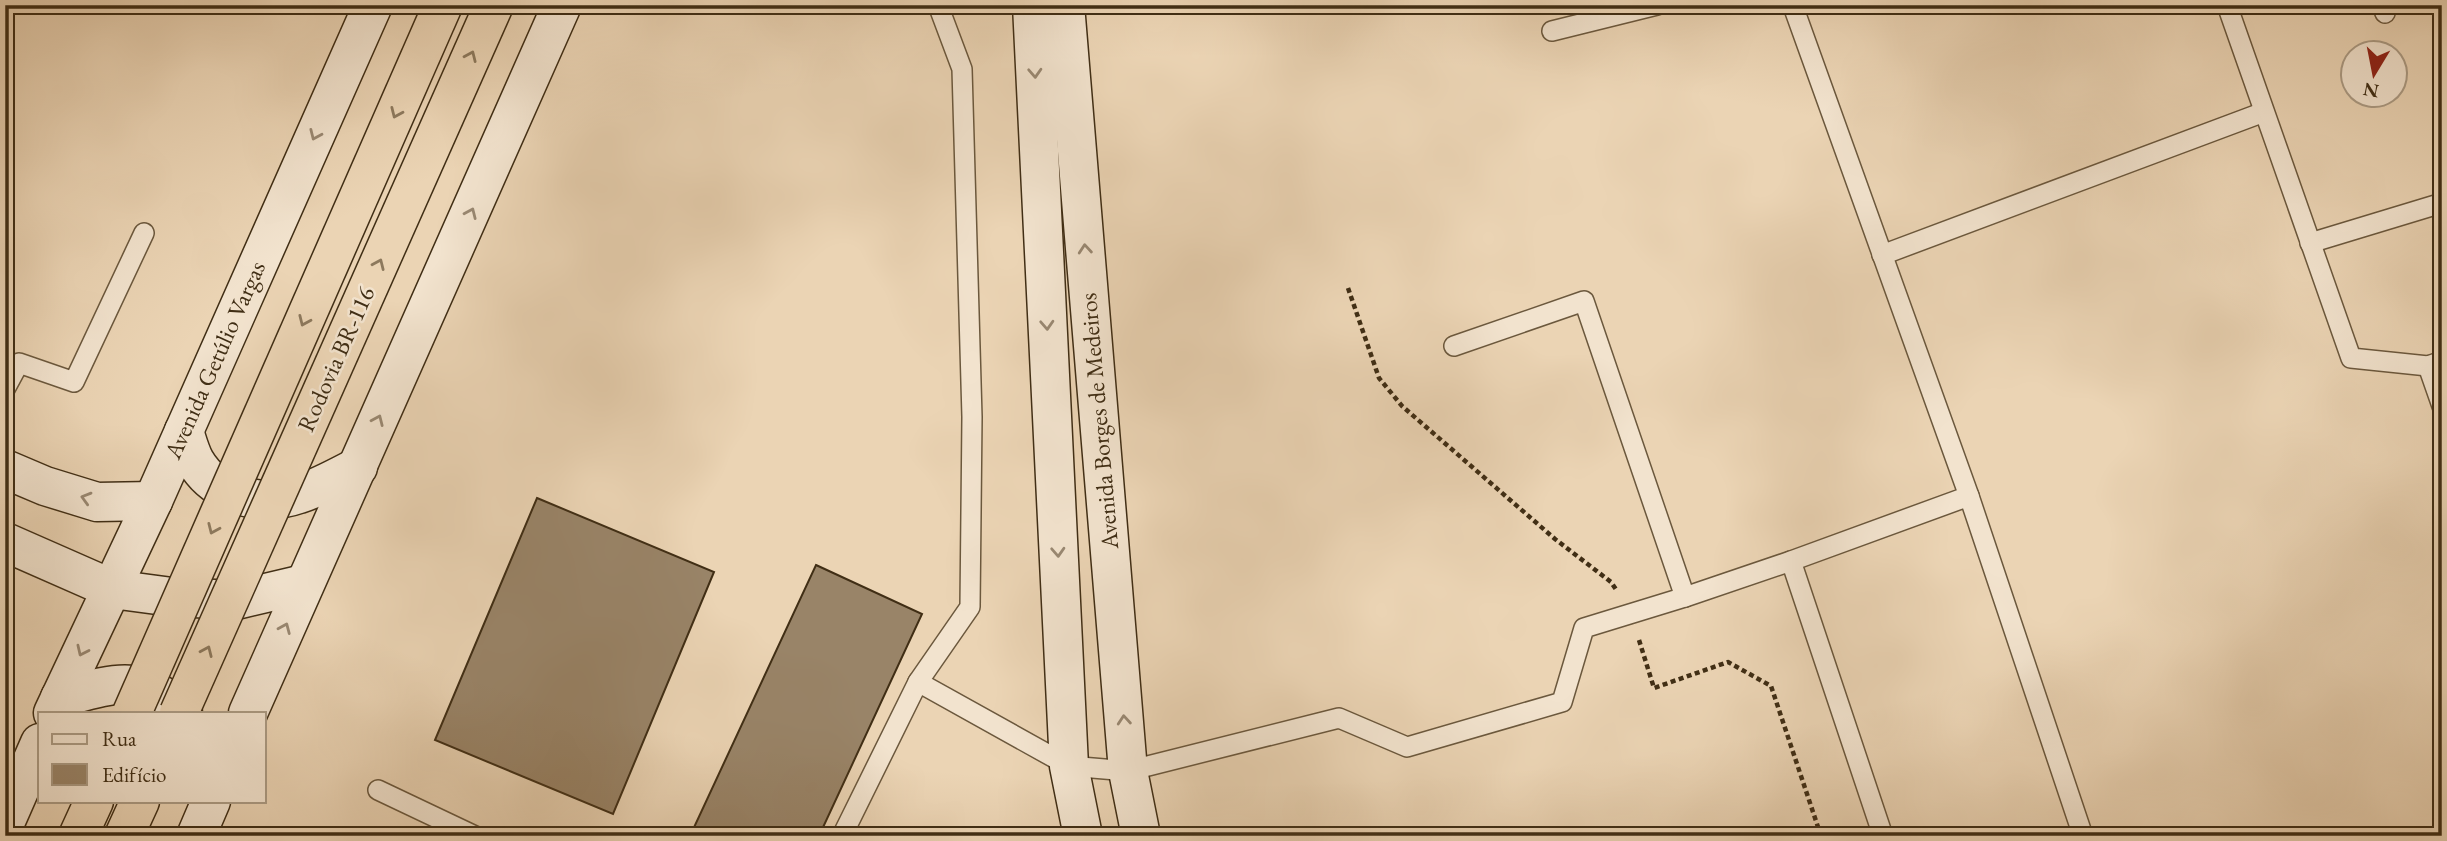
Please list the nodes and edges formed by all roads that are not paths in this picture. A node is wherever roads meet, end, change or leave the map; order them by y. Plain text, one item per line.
1 (373, 5) edge
2 (443, 5) edge
3 (494, 5) edge
4 (562, 5) edge
5 (937, 5) edge
6 (1032, 5) edge
7 (1065, 5) edge
8 (1657, 5) edge
9 (1790, 5) edge
10 (2227, 5) edge
11 (1552, 31) dead end
12 (2264, 112) junction
13 (2442, 202) edge
14 (144, 233) dead end
15 (2310, 243) junction
16 (1882, 255) junction
17 (1454, 346) dead end
18 (2435, 364) edge
19 (5, 389) edge
20 (2442, 406) edge
21 (184, 431) junction
22 (358, 467) junction
23 (5, 468) edge
24 (1969, 496) junction
25 (153, 502) junction
26 (5, 542) edge
27 (1791, 561) junction
28 (304, 584) junction
29 (111, 589) junction
30 (1685, 597) junction
31 (918, 682) junction
32 (57, 706) edge
33 (132, 712) edge
34 (180, 712) edge
35 (181, 712) edge
36 (248, 712) edge
37 (38, 748) edge
38 (1069, 766) junction
39 (1128, 771) junction
40 (378, 790) dead end
41 (94, 802) edge
42 (140, 802) edge
43 (211, 802) edge
44 (5, 823) edge
45 (78, 836) edge
46 (124, 836) edge
47 (197, 836) edge
48 (475, 836) edge
49 (842, 836) edge
50 (1083, 836) edge
51 (1141, 836) edge
52 (1883, 836) edge
53 (2083, 836) edge

1 -> 21 main road, Avenida Getúlio Vargas
2 -> 33 highway, Rodovia BR-116, bridge
35 -> 3 highway, Rodovia BR-116, bridge
22 -> 4 main road
5 - 31 lane
6 -> 38 main road, Avenida Borges de Medeiros
39 -> 7 main road, Avenida Borges de Medeiros
8 - 11 lane
9 - 16 lane
10 - 12 lane
12 - 15 lane
12 - 16 lane
13 - 15 lane
14 - 19 lane
15 - 18 lane
16 - 24 lane
17 - 30 lane
18 - 20 lane
21 - 22 main road
21 - 25 main road, Avenida Getúlio Vargas
22 - 28 main road
25 -> 23 main road
24 - 27 lane
24 - 53 lane
25 - 29 main road, Avenida Getúlio Vargas
26 - 29 main road
27 - 30 lane
27 - 52 lane
28 - 29 main road
36 -> 28 main road
29 -> 32 main road, Avenida Getúlio Vargas
30 - 39 lane
31 - 38 lane
31 - 49 lane
32 - 34 main road
37 - 44 main road
38 - 39 lane
38 - 50 main road, Avenida Borges de Medeiros
39 - 51 main road, Avenida Borges de Medeiros
40 - 48 lane
41 - 45 highway
42 - 46 highway
43 - 47 main road

